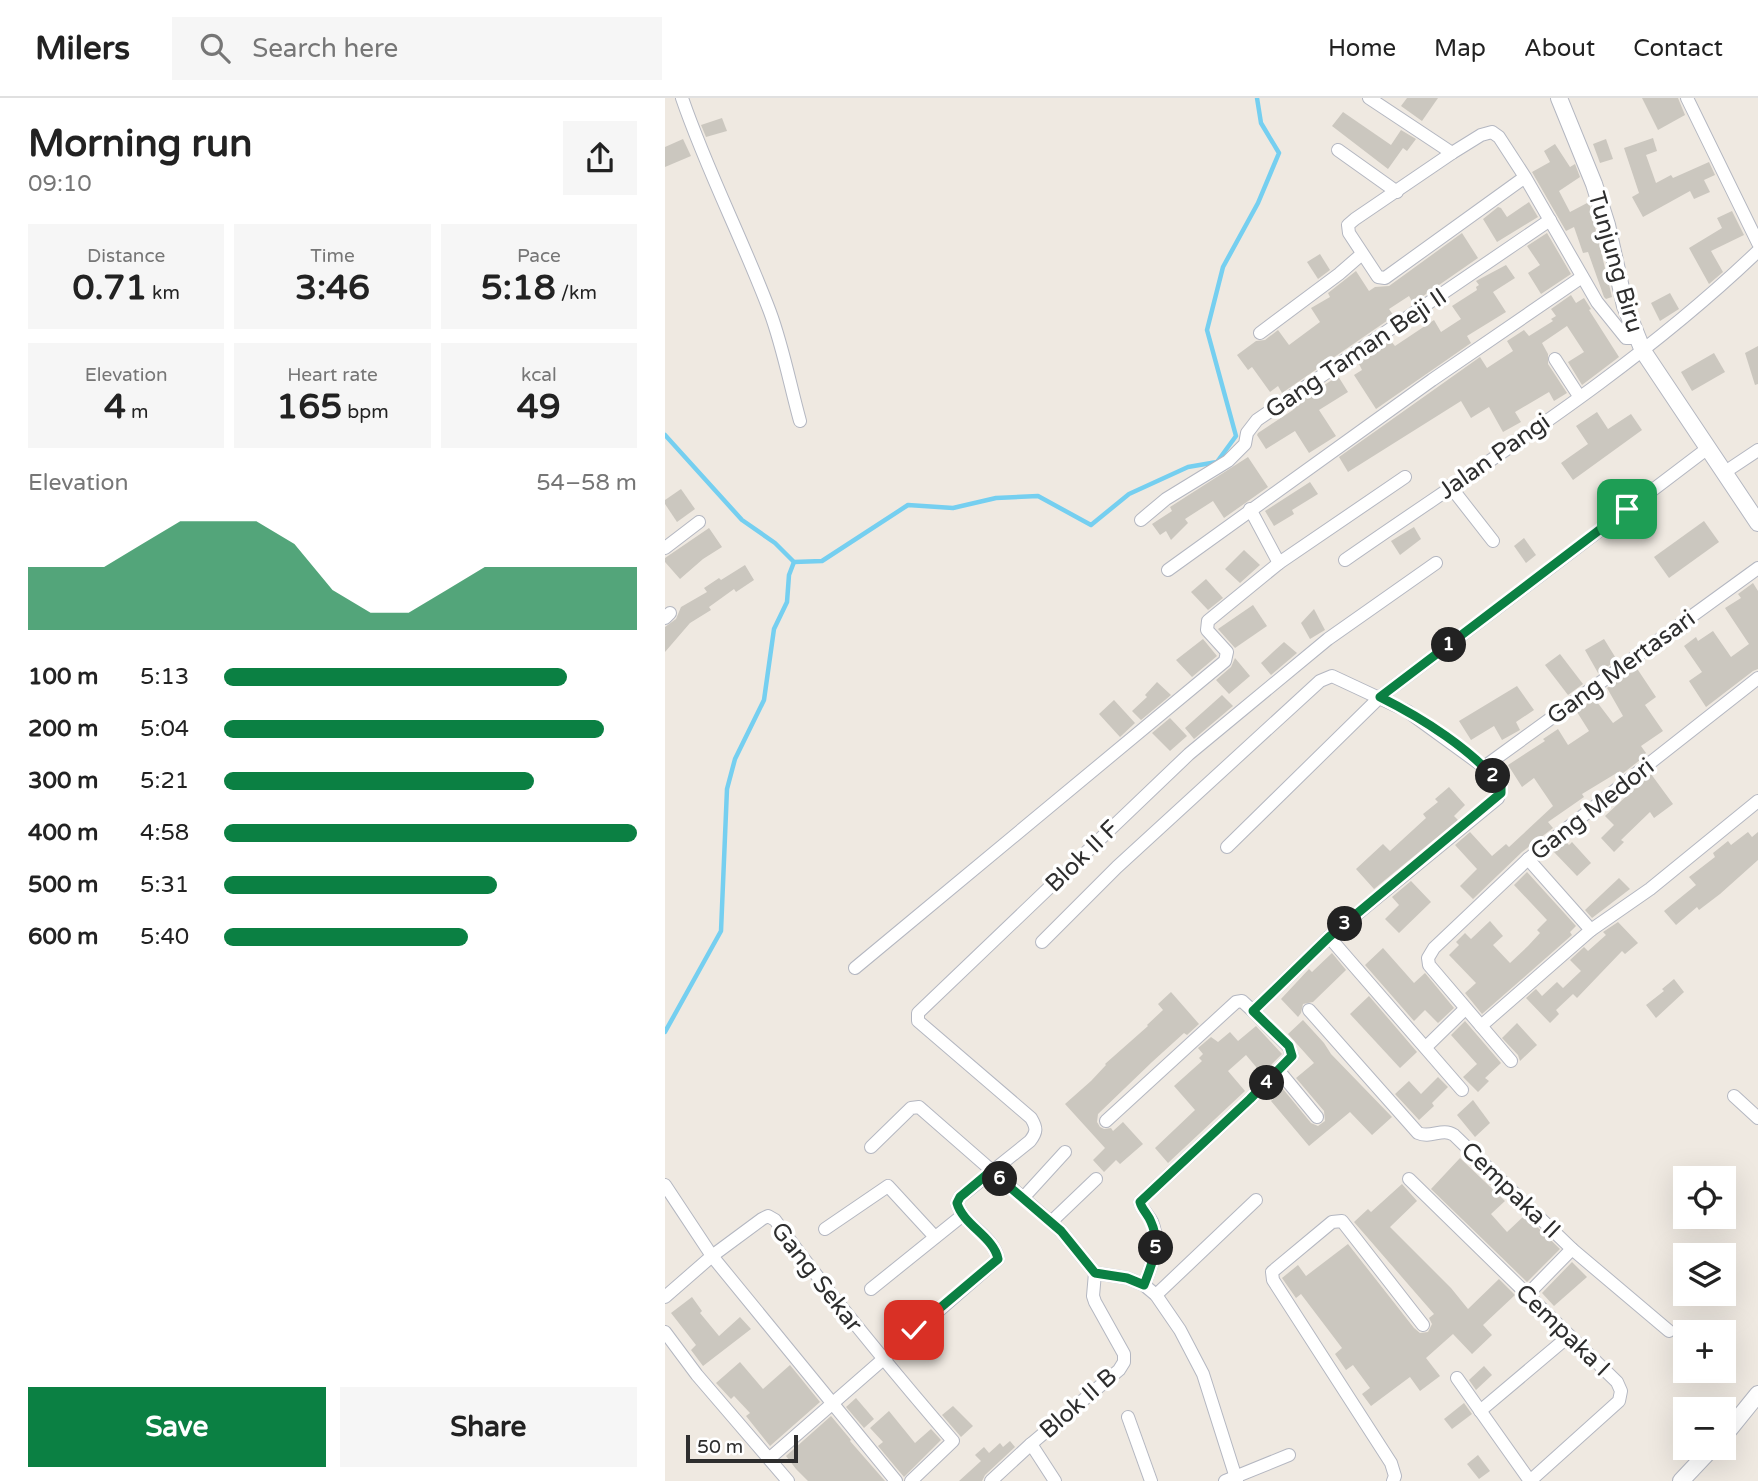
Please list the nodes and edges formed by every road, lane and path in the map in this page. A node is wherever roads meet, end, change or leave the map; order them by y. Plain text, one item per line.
1 (682, 98) edge
2 (1369, 98) edge
3 (1559, 98) edge
4 (1687, 98) edge
5 (1338, 150) dead end
6 (1452, 153) junction
7 (1525, 177) junction
8 (1397, 192) junction
9 (1550, 220) junction
10 (1758, 243) edge
11 (1758, 251) edge
12 (1362, 254) junction
13 (1582, 277) junction
14 (1260, 333) dead end
15 (1640, 345) junction
16 (1555, 359) dead end
17 (1579, 396) junction
18 (800, 421) dead end
19 (1708, 449) junction
20 (1758, 450) edge
21 (1725, 472) junction
22 (1405, 477) dead end
23 (1450, 486) junction
24 (1250, 509) junction
25 (1141, 520) dead end
26 (699, 522) dead end
27 (1758, 523) edge
28 (1493, 541) dead end
29 (665, 548) edge
30 (1345, 560) dead end
31 (1279, 563) junction
32 (1436, 563) dead end
33 (1758, 568) edge
34 (1168, 570) dead end
35 (1758, 678) edge
36 (1380, 697) junction
37 (1484, 767) junction
38 (1758, 802) edge
39 (1227, 847) dead end
40 (1528, 859) junction
41 (1591, 930) junction
42 (1329, 937) junction
43 (1042, 942) dead end
44 (855, 968) dead end
45 (1465, 1009) junction
46 (1309, 1010) dead end
47 (1253, 1011) junction
48 (1481, 1026) junction
49 (1426, 1047) junction
50 (1511, 1061) dead end
51 (1279, 1071) junction
52 (1462, 1090) dead end
53 (1734, 1096) dead end
54 (1317, 1117) dead end
55 (1758, 1118) edge
56 (1106, 1121) dead end
57 (871, 1147) dead end
58 (1065, 1152) dead end
59 (991, 1171) junction
60 (1096, 1179) dead end
61 (1409, 1179) dead end
62 (665, 1185) edge
63 (1023, 1198) junction
64 (1256, 1200) dead end
65 (963, 1215) junction
66 (1051, 1222) junction
67 (825, 1229) dead end
68 (935, 1237) junction
69 (1572, 1249) junction
70 (712, 1256) junction
71 (1095, 1273) junction
72 (1144, 1285) junction
73 (871, 1289) dead end
74 (1156, 1295) junction
75 (1527, 1295) junction
76 (665, 1297) edge
77 (1423, 1325) dead end
78 (1669, 1331) dead end
79 (665, 1332) edge
80 (1569, 1336) junction
81 (882, 1359) junction
82 (1457, 1378) dead end
83 (1758, 1394) edge
84 (833, 1403) junction
85 (1480, 1411) junction
86 (1128, 1417) dead end
87 (1736, 1421) edge
88 (1031, 1444) junction
89 (1289, 1455) dead end
90 (770, 1458) junction
91 (1701, 1460) edge
92 (1232, 1479) edge
93 (788, 1481) edge
94 (897, 1481) edge
95 (911, 1481) edge
96 (991, 1481) edge
97 (1055, 1481) edge
98 (1151, 1481) edge
99 (1392, 1481) edge
100 (1530, 1481) edge
101 (1681, 1481) edge

1 - 18 street
2 - 6 street
3 - 15 street, Tunjung Biru
4 - 10 street
5 - 8 street
6 - 7 street
6 - 8 street
7 - 9 street
7 - 12 street
8 - 12 street
9 - 13 street
9 - 25 street, Gang Taman Beji II
11 - 15 street, Jalan Pangi
12 - 14 street
13 - 15 street
13 - 24 street
15 - 17 street, Jalan Pangi
15 - 19 street, Tunjung Biru
16 - 17 street
17 - 23 street, Jalan Pangi
19 - 21 street, Tunjung Biru
19 - 36 street
20 - 21 street
21 - 27 street, Tunjung Biru
22 - 31 street
23 - 28 street
23 - 30 street, Jalan Pangi
24 - 31 street
24 - 34 street
26 - 29 street
31 - 44 street
32 - 59 street, Blok II F
33 - 37 street, Gang Mertasari
35 - 40 street, Gang Medori
36 - 37 street
36 - 39 street
36 - 43 street
37 - 42 street
38 - 41 street
40 - 41 street
40 - 45 street, Gang Medori
41 - 48 street
42 - 47 street
42 - 49 street
45 - 48 street
45 - 49 street
46 - 69 street, Cempaka II
47 - 51 street
47 - 56 street
48 - 50 street
49 - 52 street
51 - 54 street
51 - 72 street
53 - 55 street
57 - 59 street
58 - 63 street
59 - 63 street
59 - 65 street
60 - 66 street
61 - 75 street, Cempaka I
62 - 70 street
63 - 66 street
64 - 74 street
65 - 68 street
65 - 81 street
66 - 71 street
67 - 68 street
68 - 73 street
69 - 75 street
69 - 78 street, Cempaka II
70 - 76 street
70 - 81 street, Gang Sekar
70 - 84 street
71 - 72 street
71 - 88 street, Blok II B
72 - 74 street
74 - 92 street
75 - 80 street, Cempaka I
77 - 99 street
79 - 90 street
80 - 85 street
80 - 100 street, Cempaka I
81 - 84 street
81 - 95 street
82 - 85 street
83 - 87 street
84 - 90 street
84 - 94 street
85 - 100 street
86 - 98 street
88 - 96 street, Blok II B
88 - 97 street
89 - 92 street
90 - 93 street
91 - 101 street

